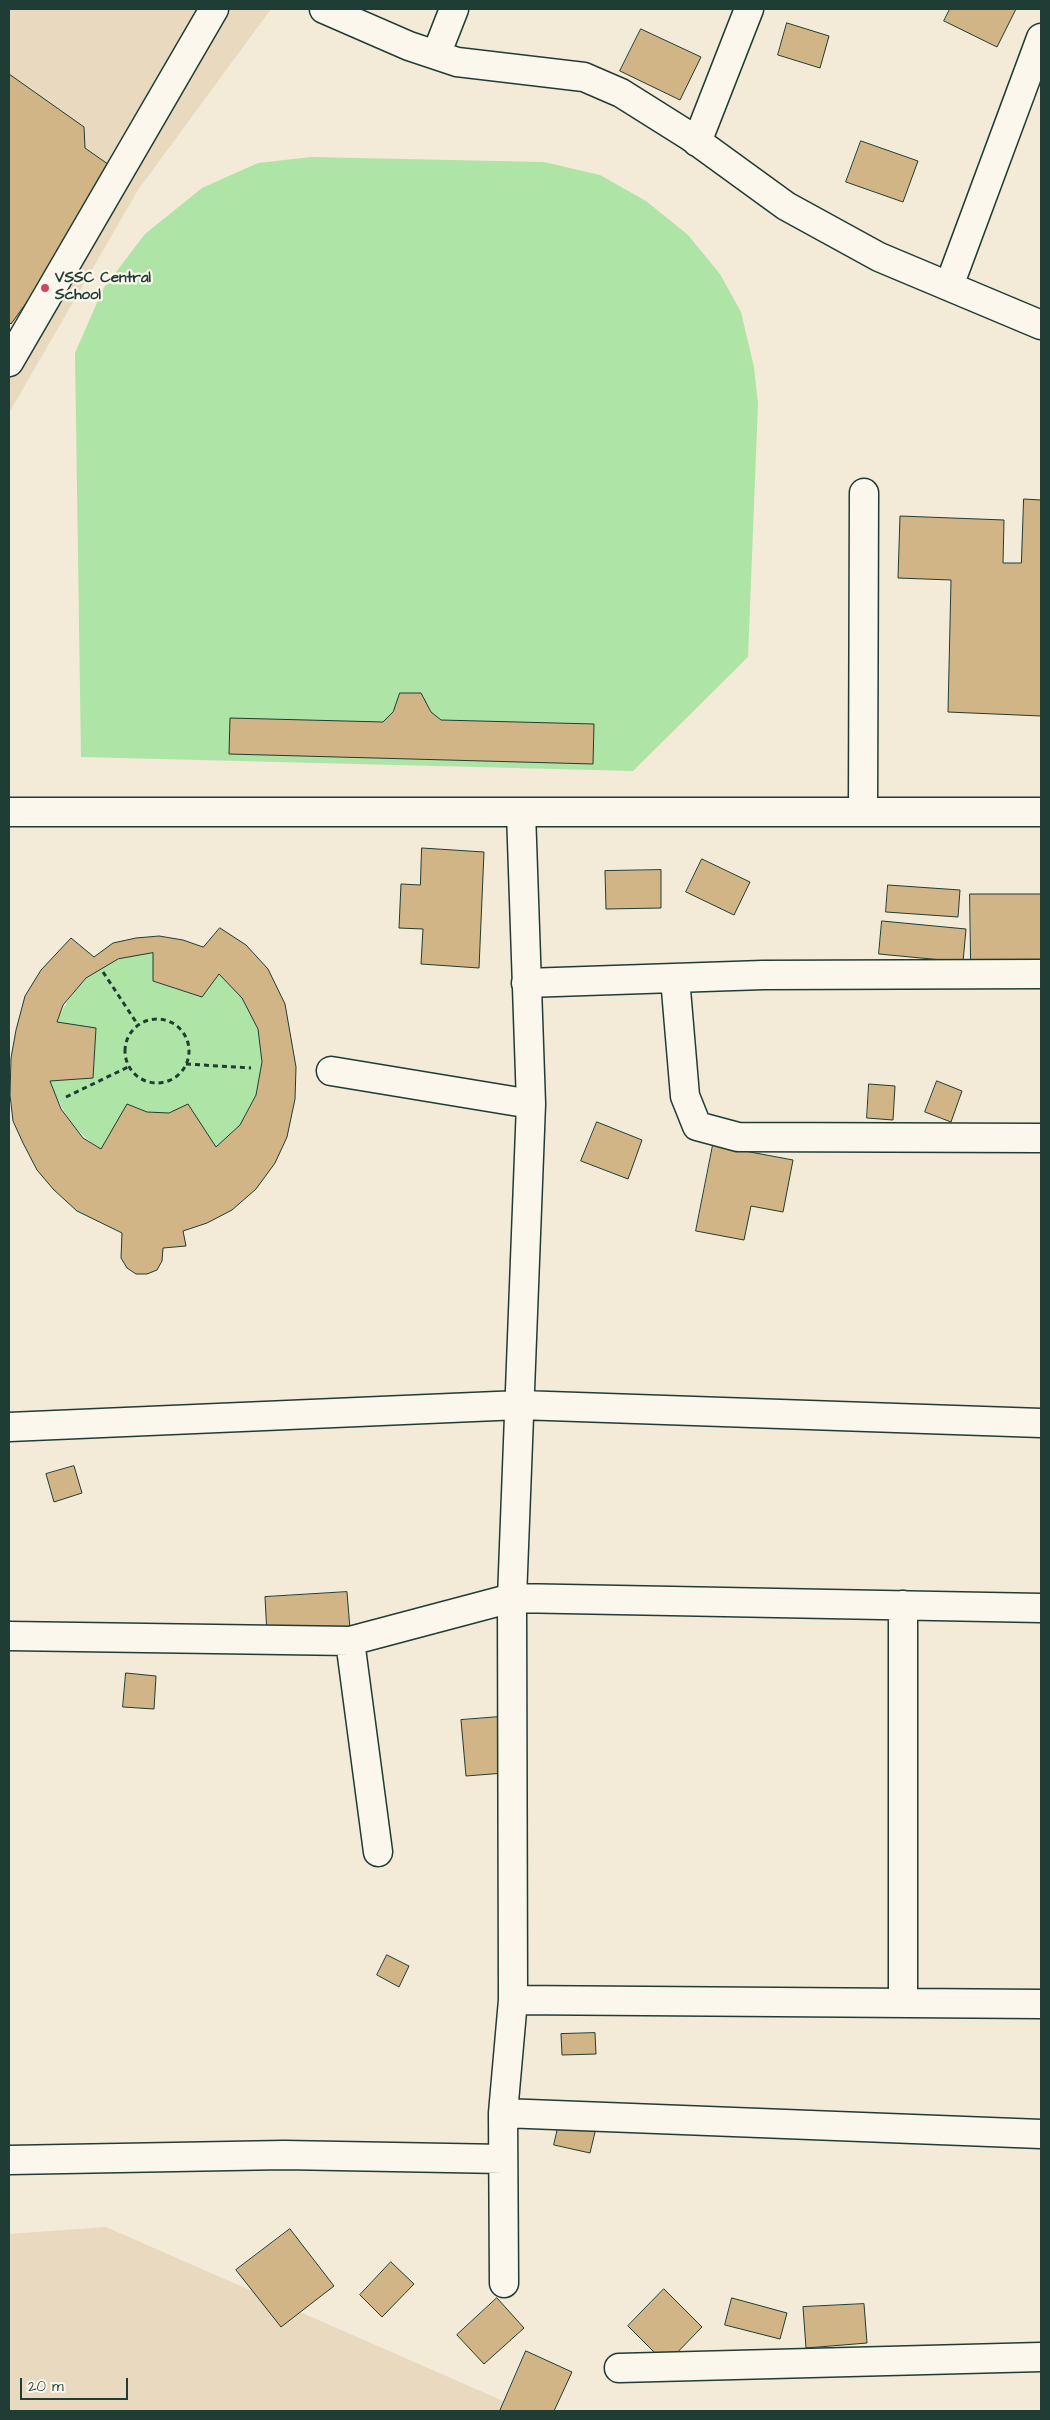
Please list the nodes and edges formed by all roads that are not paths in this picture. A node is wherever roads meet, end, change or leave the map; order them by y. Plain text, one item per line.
1 (214, 9) edge
2 (324, 9) edge
3 (454, 9) edge
4 (749, 9) edge
5 (1041, 38) edge
6 (436, 55) junction
7 (697, 142) junction
8 (949, 286) junction
9 (1041, 325) edge
10 (9, 362) edge
11 (864, 493) dead end
12 (9, 812) edge
13 (521, 812) junction
14 (863, 812) junction
15 (1041, 812) edge
16 (1041, 974) edge
17 (675, 978) junction
18 (526, 983) junction
19 (331, 1071) dead end
20 (531, 1104) junction
21 (1041, 1138) edge
22 (520, 1405) junction
23 (1041, 1423) edge
24 (9, 1427) edge
25 (512, 1598) junction
26 (903, 1605) junction
27 (1041, 1608) edge
28 (9, 1636) edge
29 (350, 1641) junction
30 (378, 1852) dead end
31 (513, 2000) junction
32 (903, 2003) junction
33 (1041, 2004) edge
34 (503, 2112) junction
35 (1041, 2134) edge
36 (9, 2160) edge
37 (503, 2160) junction
38 (504, 2283) dead end
39 (1041, 2357) edge
40 (619, 2368) dead end

1 - 10 street
2 - 6 street
3 - 6 street
4 - 7 street
5 - 8 street
6 - 7 street
7 - 8 street
8 - 9 street
11 - 14 street
12 - 13 street
13 - 14 street
13 - 18 street
14 - 15 street
16 - 17 street
17 - 18 street
17 - 21 street
18 - 20 street
19 - 20 street
20 - 22 street
22 - 23 street
22 - 24 street
22 - 25 street
25 - 26 street
25 - 29 street
25 - 31 street
26 - 27 street
26 - 32 street
28 - 29 street
29 - 30 street
31 - 32 street
31 - 34 street
32 - 33 street
34 - 35 street
34 - 37 street
36 - 37 street
37 - 38 street
39 - 40 street

